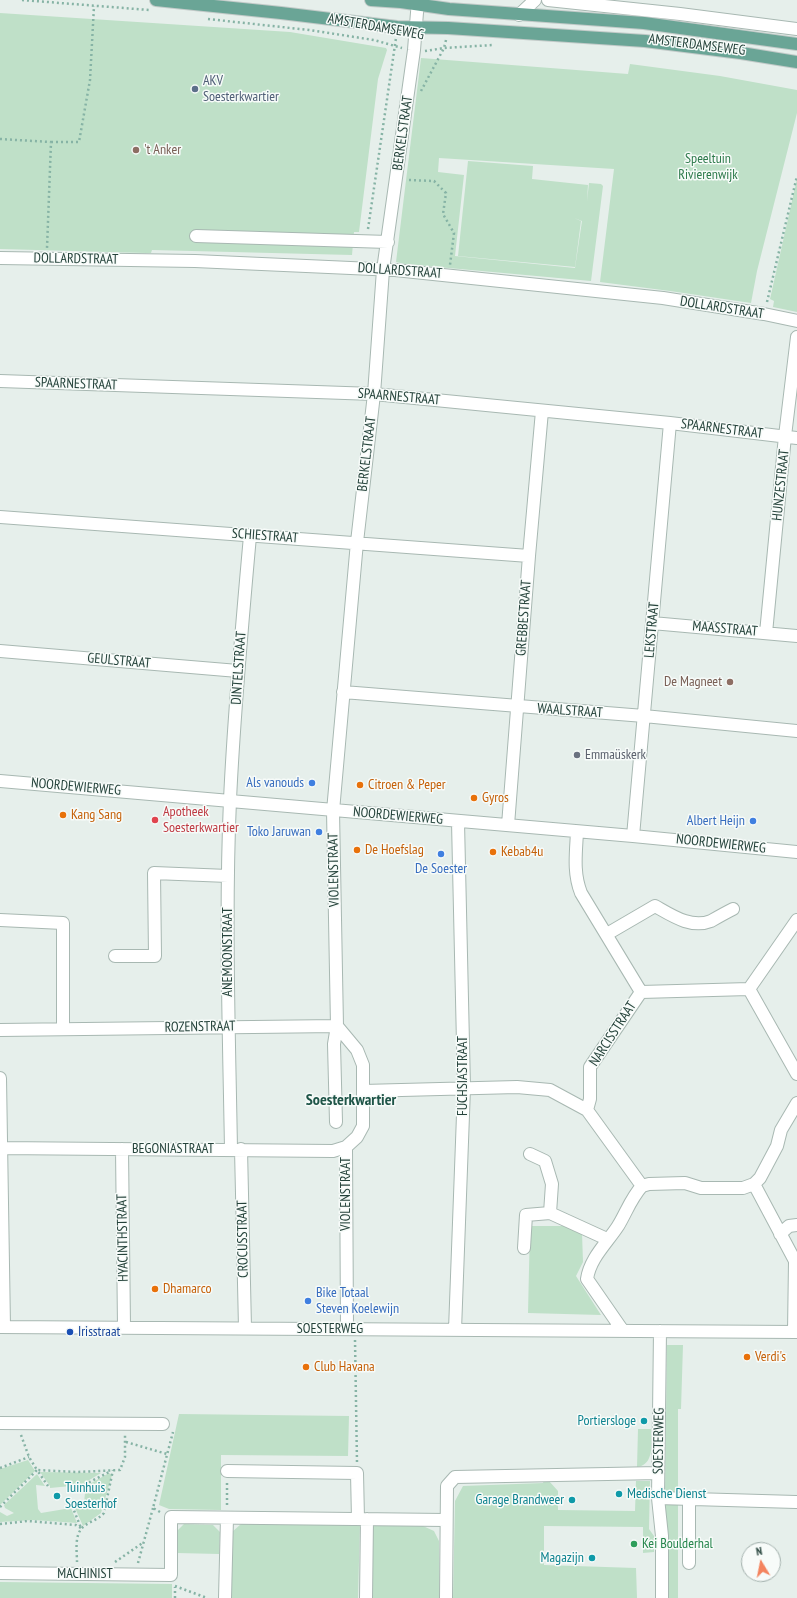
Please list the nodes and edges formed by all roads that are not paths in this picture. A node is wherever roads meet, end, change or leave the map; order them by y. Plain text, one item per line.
1 (371, 0) edge
2 (535, 0) edge
3 (548, 0) edge
4 (418, 2) edge
5 (632, 4) edge
6 (156, 5) edge
7 (519, 15) junction
8 (416, 28) junction
9 (797, 30) edge
10 (797, 44) edge
11 (797, 62) edge
12 (196, 236) dead end
13 (388, 242) junction
14 (0, 258) edge
15 (384, 270) junction
16 (797, 321) edge
17 (797, 337) edge
18 (0, 381) edge
19 (374, 394) junction
20 (542, 411) junction
21 (670, 423) junction
22 (791, 437) edge
23 (0, 517) edge
24 (250, 536) junction
25 (357, 542) junction
26 (529, 556) junction
27 (652, 623) junction
28 (766, 633) junction
29 (797, 636) edge
30 (0, 650) edge
31 (238, 671) junction
32 (343, 692) junction
33 (518, 707) junction
34 (644, 716) junction
35 (797, 731) edge
36 (0, 781) edge
37 (230, 801) junction
38 (333, 811) junction
39 (458, 822) junction
40 (508, 826) junction
41 (578, 832) junction
42 (633, 836) junction
43 (797, 852) edge
44 (228, 876) junction
45 (733, 909) dead end
46 (0, 920) edge
47 (797, 920) edge
48 (607, 934) junction
49 (115, 956) dead end
50 (749, 989) junction
51 (641, 992) junction
52 (337, 1026) junction
53 (228, 1027) junction
54 (63, 1028) junction
55 (0, 1030) edge
56 (797, 1074) edge
57 (0, 1078) edge
58 (464, 1088) junction
59 (363, 1091) junction
60 (797, 1103) edge
61 (587, 1110) junction
62 (336, 1122) dead end
63 (346, 1147) junction
64 (1, 1148) edge
65 (122, 1149) junction
66 (236, 1149) junction
67 (530, 1154) dead end
68 (754, 1184) junction
69 (642, 1186) junction
70 (550, 1213) junction
71 (797, 1225) edge
72 (780, 1234) junction
73 (607, 1239) junction
74 (524, 1248) dead end
75 (2, 1327) edge
76 (124, 1327) junction
77 (245, 1328) junction
78 (351, 1329) junction
79 (455, 1330) junction
80 (624, 1331) junction
81 (660, 1331) junction
82 (795, 1332) edge
83 (0, 1423) edge
84 (163, 1424) road end
85 (227, 1472) road end
86 (658, 1474) junction
87 (658, 1498) junction
88 (689, 1499) junction
89 (796, 1502) dead end
90 (227, 1518) junction
91 (362, 1519) junction
92 (446, 1520) junction
93 (689, 1563) dead end
94 (0, 1573) edge
95 (225, 1598) edge
96 (366, 1598) edge
97 (446, 1598) edge
98 (662, 1598) edge

1 - 4 main road, AMSTERDAMSEWEG
2 - 7 street
3 - 5 street, AMSTERDAMSEWEG
4 - 7 main road, AMSTERDAMSEWEG
4 - 8 street, AMSTERDAMSEWEG
5 - 9 street, AMSTERDAMSEWEG
6 - 8 main road, AMSTERDAMSEWEG
7 - 10 main road, AMSTERDAMSEWEG
8 - 11 main road, AMSTERDAMSEWEG
8 - 13 street, BERKELSTRAAT
12 - 13 street
13 - 15 street, BERKELSTRAAT
14 - 15 street, DOLLARDSTRAAT
15 - 16 street, DOLLARDSTRAAT
15 - 19 street, BERKELSTRAAT
17 - 22 street, HUNZESTRAAT
18 - 19 street, SPAARNESTRAAT
19 - 20 street, SPAARNESTRAAT
19 - 25 street, BERKELSTRAAT
20 - 21 street, SPAARNESTRAAT
20 - 26 street, GREBBESTRAAT
21 - 22 street, SPAARNESTRAAT
21 - 27 street, LEKSTRAAT
22 - 28 street, HUNZESTRAAT
23 - 24 street, SCHIESTRAAT
24 - 25 street, SCHIESTRAAT
24 - 31 street, DINTELSTRAAT
25 - 26 street, SCHIESTRAAT
25 - 32 street, BERKELSTRAAT
26 - 33 street, GREBBESTRAAT
27 - 28 street, MAASSTRAAT
27 - 34 street, LEKSTRAAT
28 - 29 street, MAASSTRAAT
30 - 31 street, GEULSTRAAT
31 - 37 street, DINTELSTRAAT
32 - 33 street, WAALSTRAAT
32 - 38 street, BERKELSTRAAT
33 - 34 street, WAALSTRAAT
33 - 40 street, GREBBESTRAAT
34 - 35 street, WAALSTRAAT
34 - 42 street, LEKSTRAAT
36 - 37 street, NOORDEWIERWEG
37 - 38 street, NOORDEWIERWEG
37 - 44 street, ANEMOONSTRAAT
38 - 39 street, NOORDEWIERWEG
38 - 52 street, VIOLENSTRAAT
39 - 40 street, NOORDEWIERWEG
39 - 58 street, FUCHSIASTRAAT
40 - 41 street, NOORDEWIERWEG
41 - 42 street, NOORDEWIERWEG
41 - 48 street, NARCISSTRAAT
42 - 43 street, NOORDEWIERWEG
44 - 49 street
44 - 53 street, ANEMOONSTRAAT
45 - 48 street
46 - 54 street
47 - 50 street
48 - 51 street, NARCISSTRAAT
50 - 51 street
50 - 56 street
51 - 61 street, NARCISSTRAAT
52 - 53 street, ROZENSTRAAT
52 - 59 street, VIOLENSTRAAT
52 - 62 street, VIOLENSTRAAT
53 - 54 street, ROZENSTRAAT
53 - 66 street, ANEMOONSTRAAT
54 - 55 street, ROZENSTRAAT
57 - 64 street
58 - 59 street
58 - 61 street
58 - 79 street, FUCHSIASTRAAT
59 - 63 street, VIOLENSTRAAT
60 - 68 street
61 - 69 street
63 - 66 street, BEGONIASTRAAT
63 - 78 street, VIOLENSTRAAT
64 - 65 street, BEGONIASTRAAT
64 - 75 street
65 - 66 street, BEGONIASTRAAT
65 - 76 street, HYACINTHSTRAAT
66 - 77 street, CROCUSSTRAAT
67 - 70 street
68 - 69 street
68 - 72 street
69 - 73 street
70 - 73 street
70 - 74 street
71 - 72 street
72 - 82 street
73 - 80 street
75 - 76 street, SOESTERWEG
76 - 77 street, SOESTERWEG
77 - 78 street, SOESTERWEG
78 - 79 street, SOESTERWEG
79 - 80 street, SOESTERWEG
80 - 81 street, SOESTERWEG
81 - 82 street, SOESTERWEG
81 - 86 street, SOESTERWEG
83 - 84 street
85 - 91 street
86 - 87 street, SOESTERWEG
86 - 92 street
87 - 88 street
87 - 98 street, SOESTERWEG
88 - 89 street
88 - 93 street
90 - 91 street
90 - 94 street, MACHINIST
90 - 95 street
91 - 92 street
91 - 96 street
92 - 97 street

